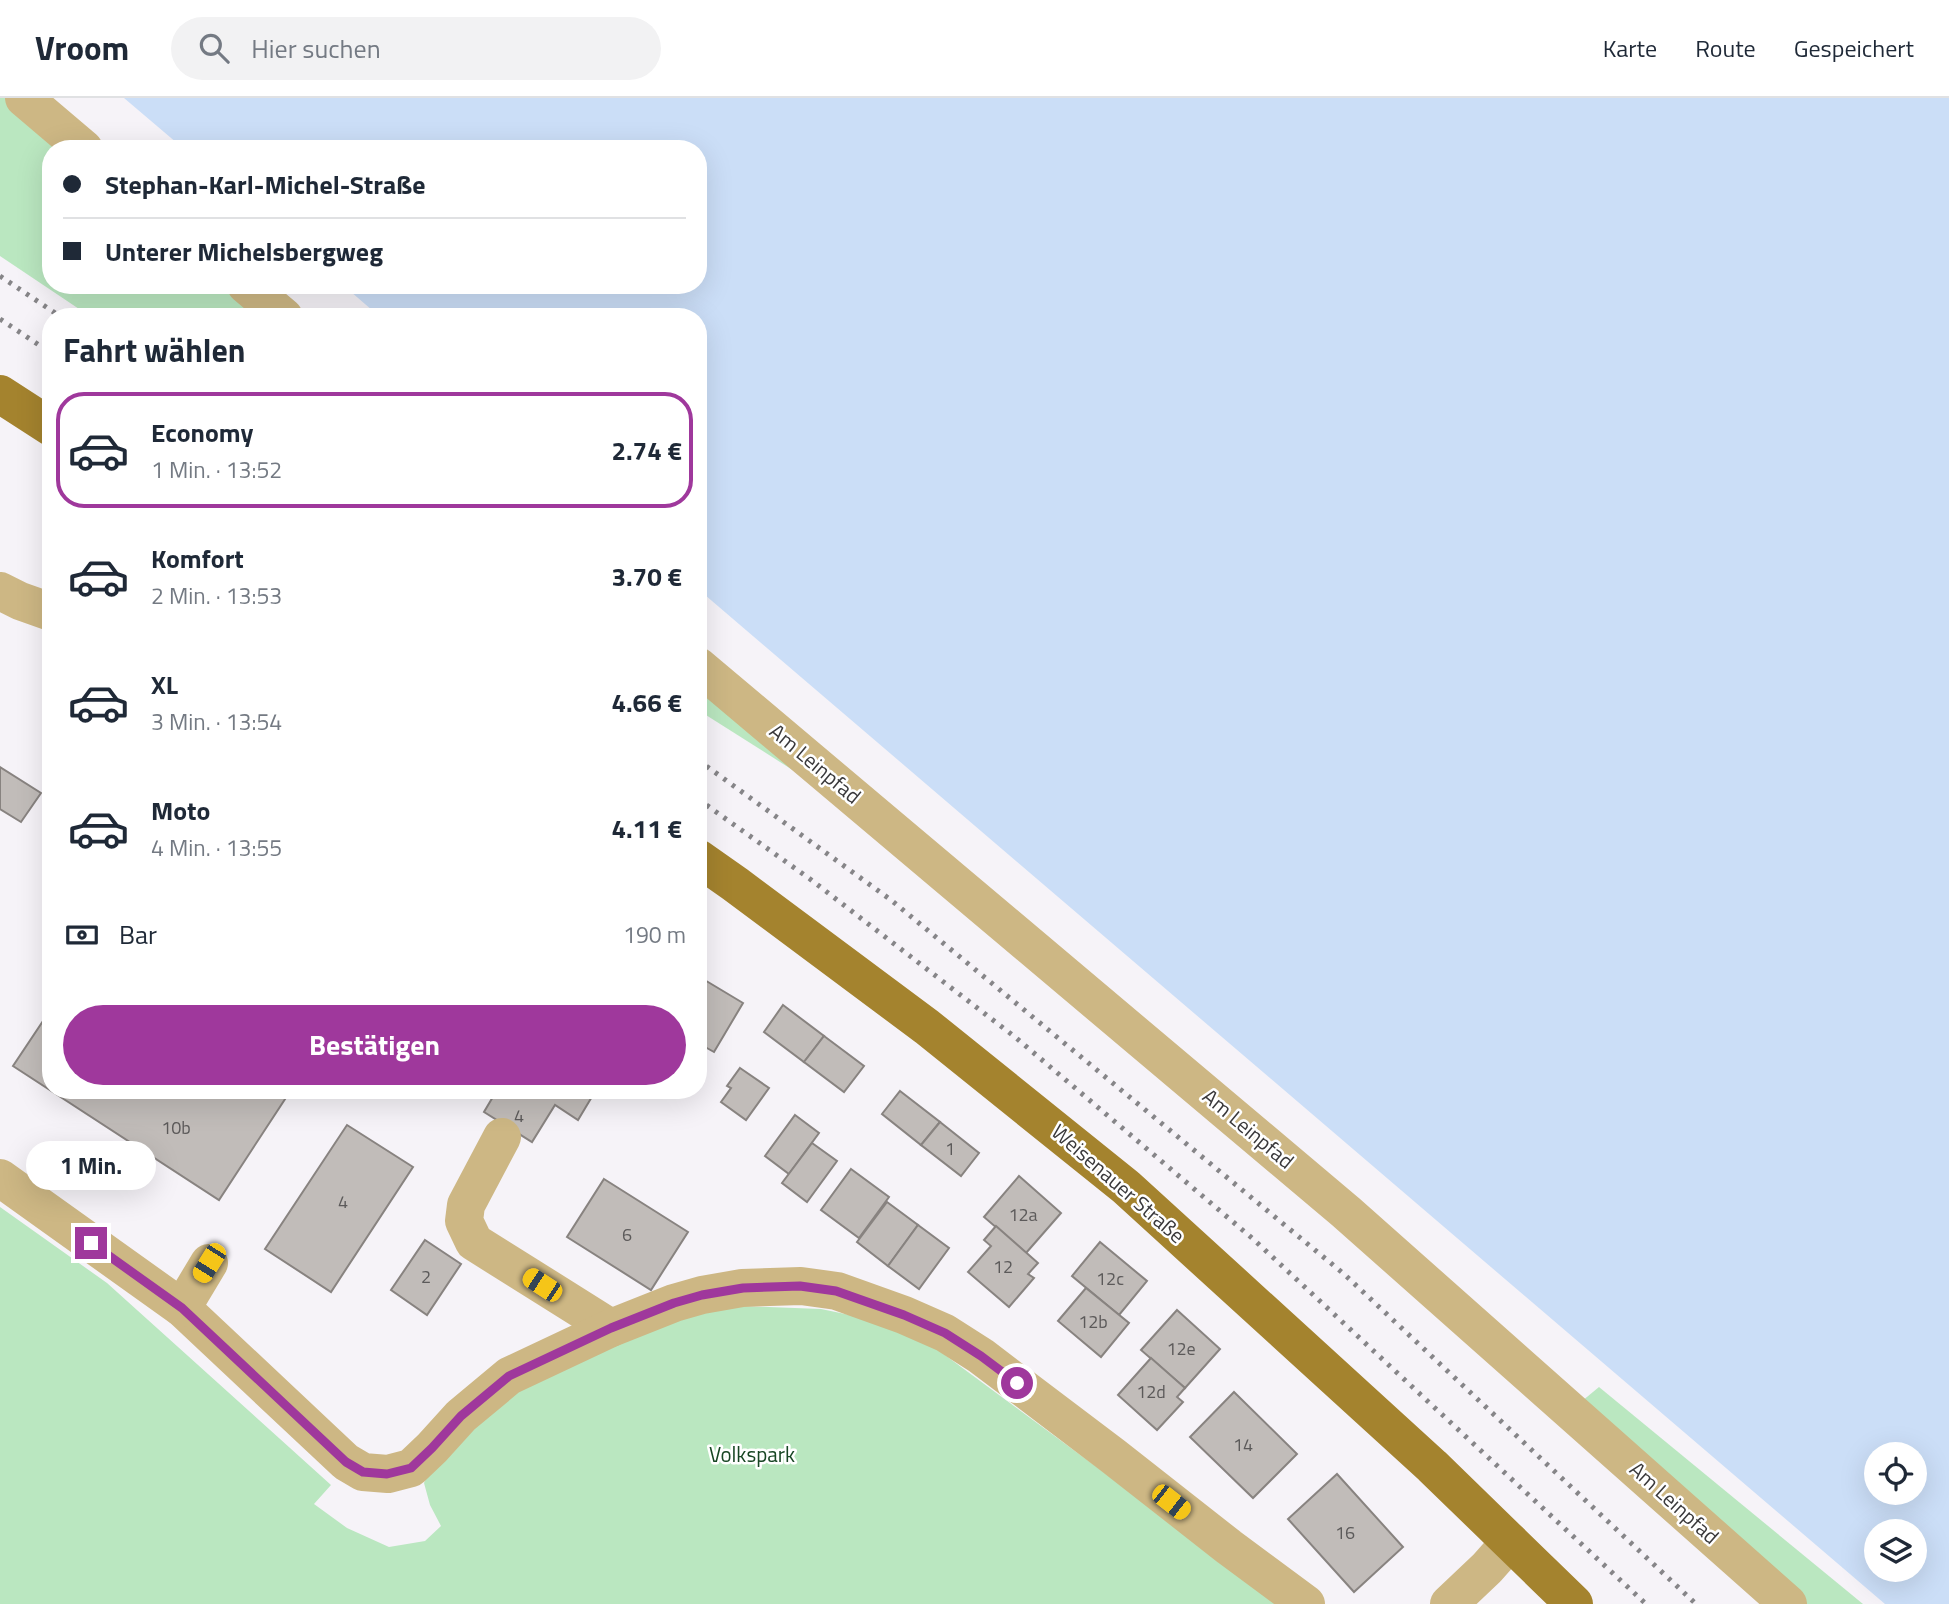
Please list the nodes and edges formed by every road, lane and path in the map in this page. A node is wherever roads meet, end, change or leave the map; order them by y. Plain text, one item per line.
1 (24, 98) edge
2 (73, 140) edge
3 (257, 294) edge
4 (273, 308) edge
5 (0, 394) edge
6 (42, 422) edge
7 (0, 591) edge
8 (42, 609) edge
9 (707, 674) edge
10 (707, 864) edge
11 (502, 1137) dead end
12 (0, 1178) edge
13 (209, 1263) dead end
14 (182, 1308) junction
15 (611, 1328) junction
16 (1510, 1542) junction
17 (1306, 1604) edge
18 (1450, 1604) edge
19 (1574, 1604) edge
20 (1788, 1604) edge

1 - 2 street
3 - 4 street
5 - 6 main road
7 - 8 street
9 - 20 street, Am Leinpfad
10 - 16 main road, Weisenauer Straße
11 - 15 street
12 - 14 street
13 - 14 street
14 - 15 street
15 - 17 street
16 - 18 street
16 - 19 main road, Weisenauer Straße

